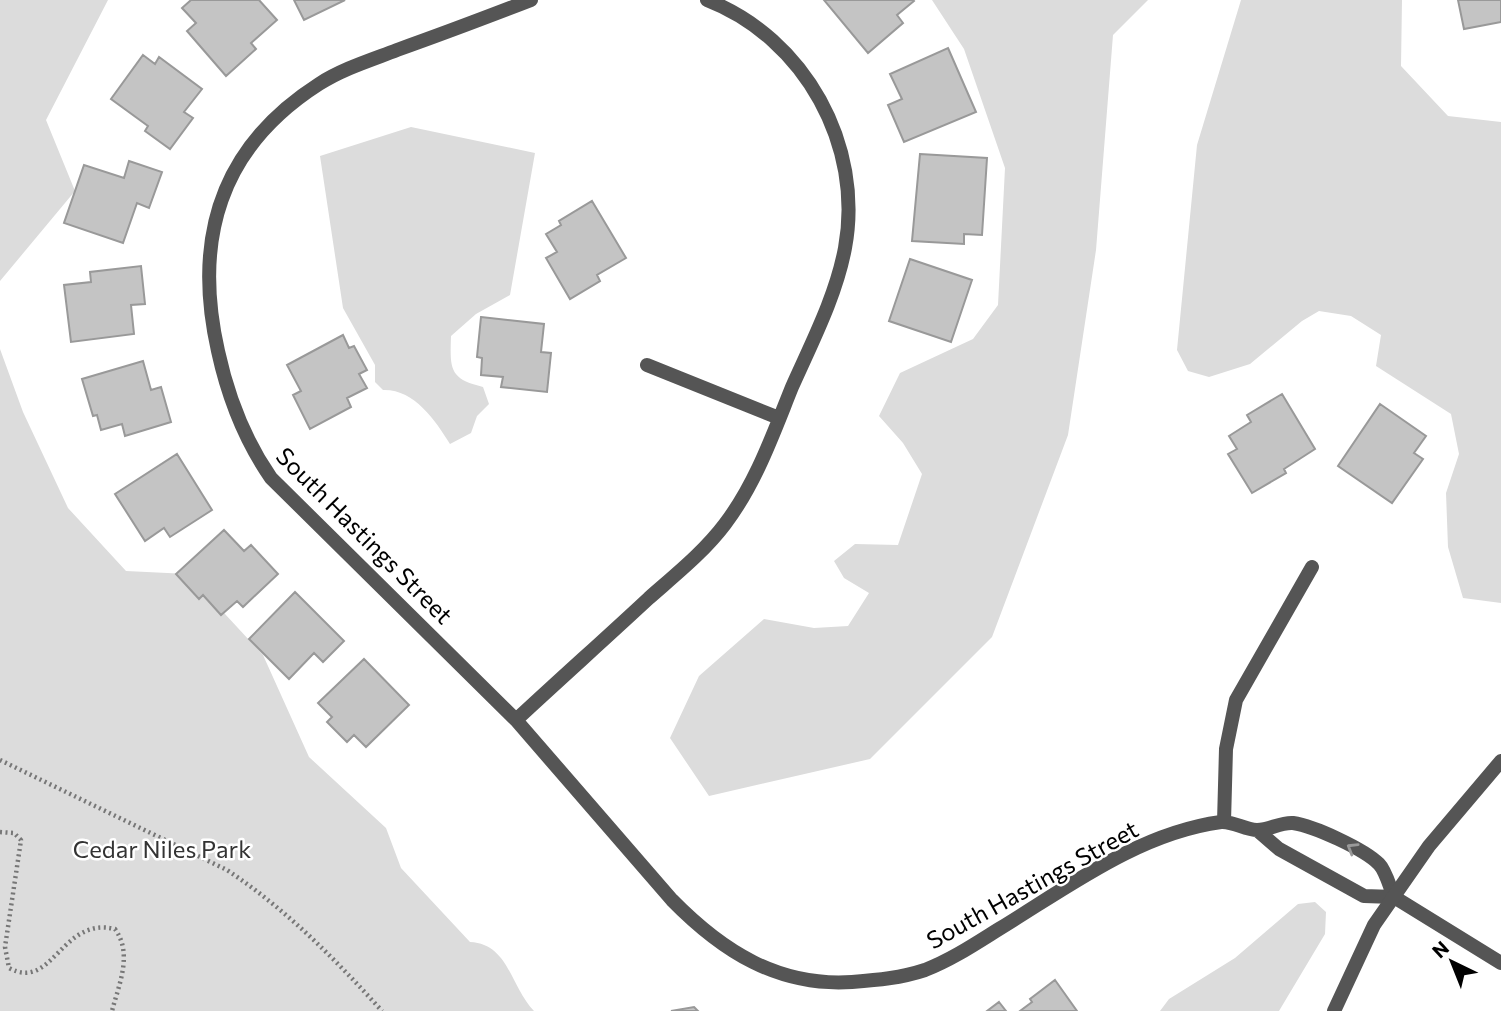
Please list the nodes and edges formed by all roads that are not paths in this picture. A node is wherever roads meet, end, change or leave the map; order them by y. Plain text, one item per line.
1 (531, 0) edge
2 (707, 0) edge
3 (647, 365) dead end
4 (779, 418) junction
5 (1312, 567) dead end
6 (516, 720) junction
7 (1501, 761) edge
8 (1224, 822) junction
9 (1257, 830) junction
10 (1394, 897) junction
11 (1501, 963) edge
12 (1334, 1011) edge

1 - 6 street, South Hastings Street
2 - 4 street
3 - 4 street
4 - 6 street
5 - 8 street
6 - 8 street, South Hastings Street
7 - 10 street
8 - 9 street, South Hastings Street
9 - 10 street, South Hastings Street
10 -> 9 street, South Hastings Street
10 - 11 street, South Hastings Street
10 - 12 street

